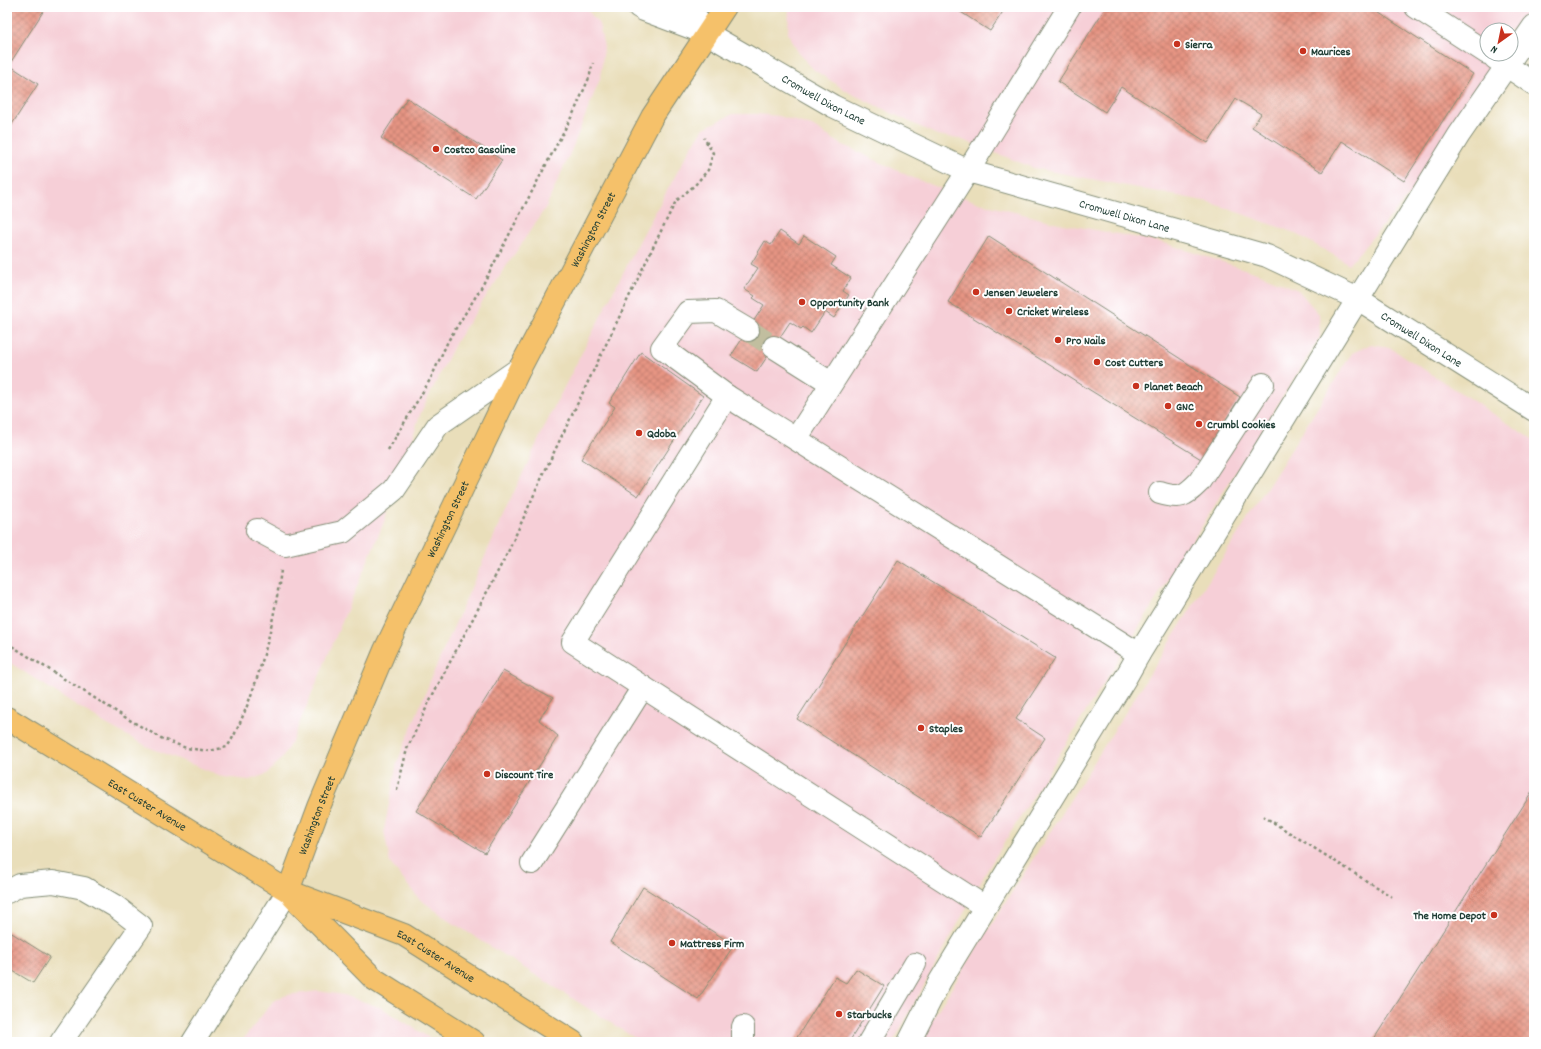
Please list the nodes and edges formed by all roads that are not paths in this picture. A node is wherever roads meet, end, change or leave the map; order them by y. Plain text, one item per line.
1 (639, 7) edge
2 (689, 7) edge
3 (725, 7) edge
4 (1069, 7) edge
5 (1416, 7) edge
6 (1534, 26) edge
7 (708, 34) junction
8 (1479, 48) edge
9 (1501, 62) edge
10 (1507, 66) junction
11 (1534, 84) edge
12 (968, 171) junction
13 (1358, 298) junction
14 (748, 330) tunnel mouth
15 (774, 347) tunnel mouth
16 (520, 368) junction
17 (831, 383) junction
18 (1263, 384) dead end
19 (727, 396) junction
20 (1534, 410) edge
21 (796, 439) junction
22 (1160, 494) dead end
23 (257, 530) dead end
24 (1139, 654) junction
25 (643, 687) junction
26 (7, 718) edge
27 (532, 863) dead end
28 (7, 892) edge
29 (288, 892) junction
30 (985, 907) junction
31 (915, 964) dead end
32 (61, 1042) edge
33 (192, 1042) edge
34 (474, 1042) edge
35 (573, 1042) edge
36 (869, 1042) edge
37 (909, 1042) edge

1 - 7 street, Cromwell Dixon Lane
2 - 7 street, Cromwell Dixon Lane
3 - 7 main road, Washington Street
4 - 12 street
5 - 8 street
6 - 10 street
7 - 12 street, Cromwell Dixon Lane
7 - 16 main road, Washington Street
9 - 10 street
10 - 11 street
10 - 13 street
12 - 13 street, Cromwell Dixon Lane
12 - 17 street
13 - 20 street, Cromwell Dixon Lane
13 - 24 street
14 - 19 street
15 - 17 street
16 - 23 street
16 - 29 main road, Washington Street
17 - 21 street
18 - 22 street
19 - 21 street
19 - 25 street
21 - 24 street
24 - 30 street
25 - 27 street
25 - 30 street
26 - 29 main road, East Custer Avenue
28 - 32 street
29 - 33 street, Washington Street
29 - 34 main road, East Custer Avenue
29 - 35 main road, East Custer Avenue
30 - 37 street
31 - 36 street

